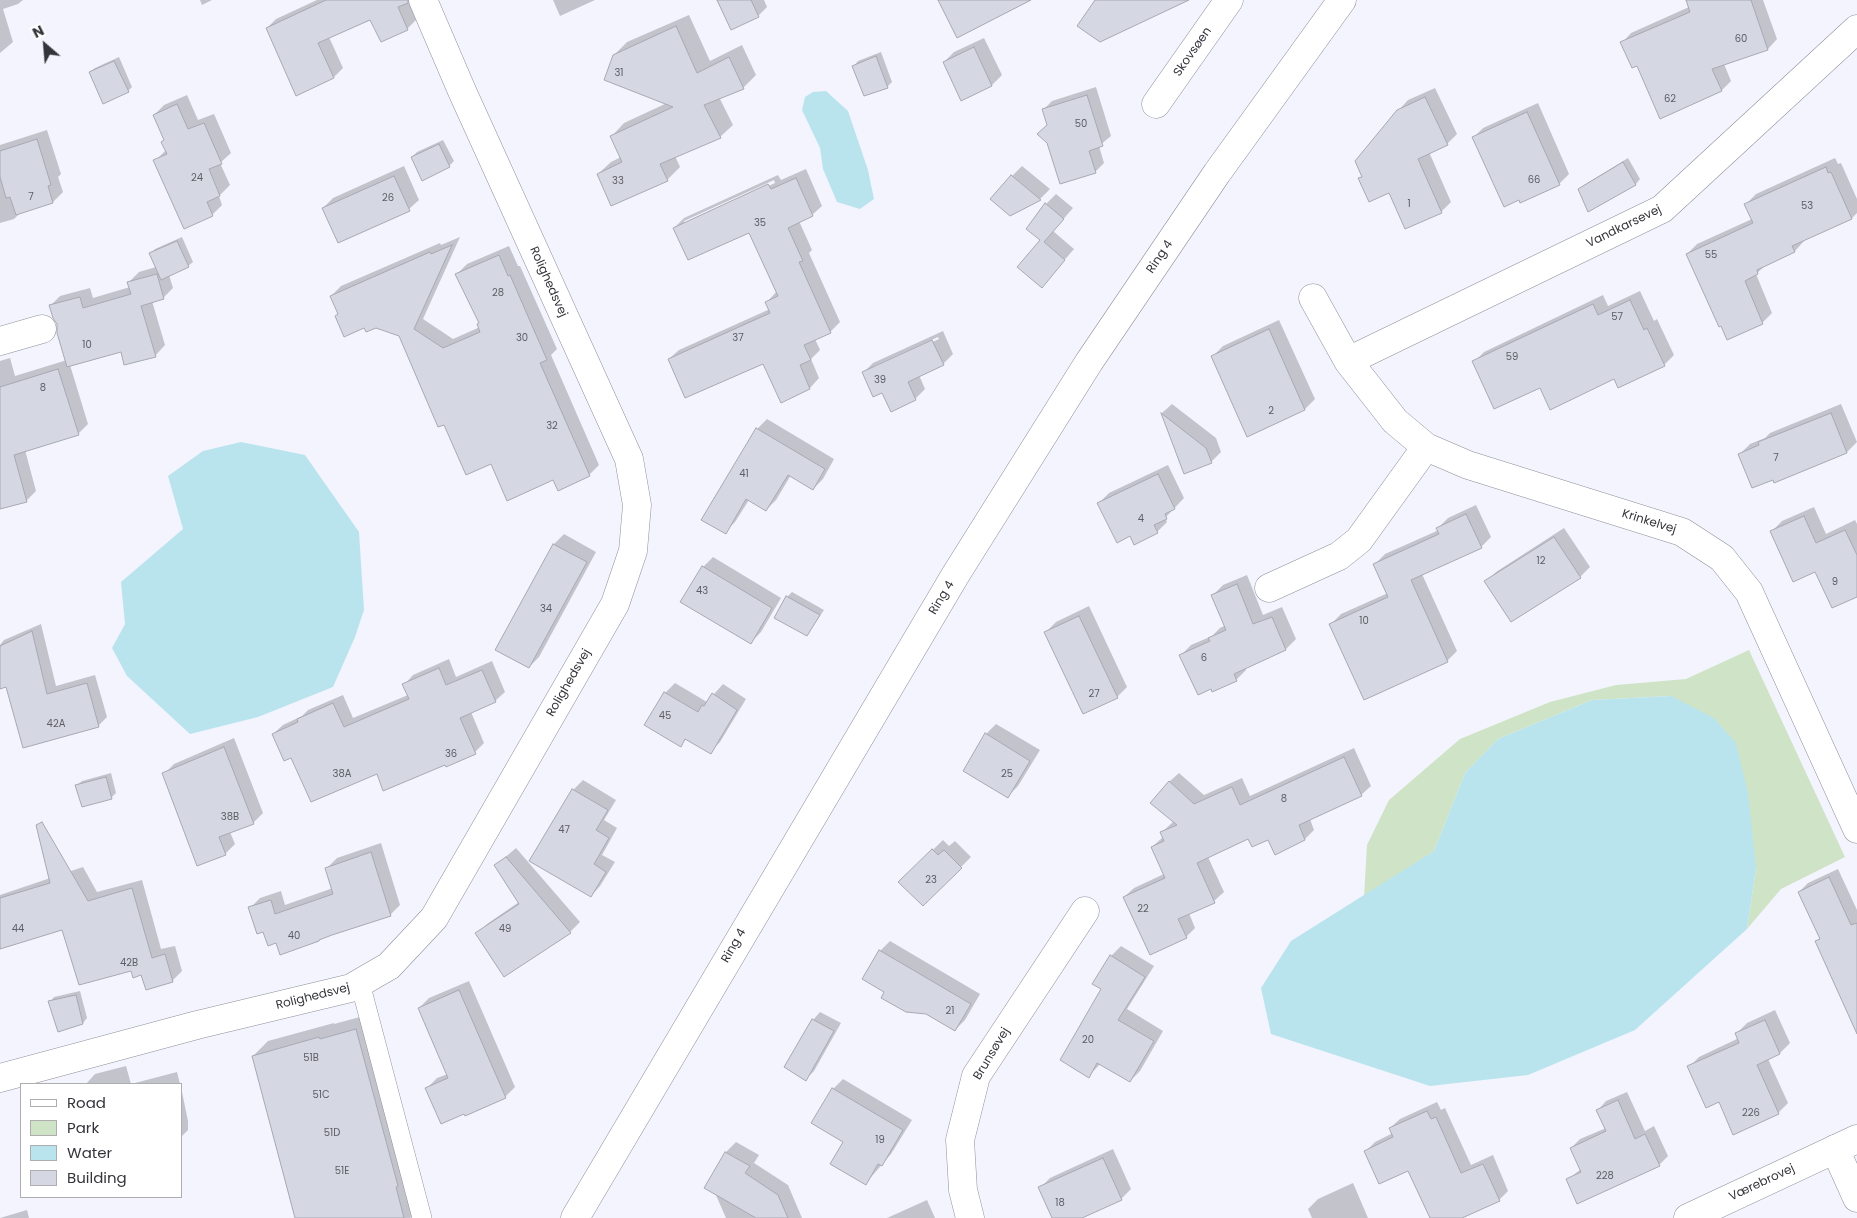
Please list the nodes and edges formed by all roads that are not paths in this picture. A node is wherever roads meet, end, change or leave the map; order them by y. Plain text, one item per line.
1 (423, 0) edge
2 (1229, 0) edge
3 (1342, 0) edge
4 (1857, 28) edge
5 (1156, 104) dead end
6 (1313, 298) dead end
7 (42, 330) dead end
8 (0, 342) edge
9 (1348, 361) junction
10 (1426, 447) junction
11 (1269, 588) dead end
12 (1857, 829) edge
13 (1085, 910) dead end
14 (360, 983) junction
15 (0, 1078) edge
16 (1846, 1144) edge
17 (1857, 1198) edge
18 (422, 1218) edge
19 (575, 1218) edge
20 (970, 1218) edge
21 (1688, 1218) edge

1 - 14 street, Rolighedsvej
2 - 5 street, Skovsøen
3 - 19 street, Ring 4
4 - 9 street, Vandkarsevej
6 - 9 street, Krinkelvej
7 - 8 street
9 - 10 street, Krinkelvej
10 - 11 street
10 - 12 street, Krinkelvej
13 - 20 street, Brunsøvej
14 - 15 street, Rolighedsvej
14 - 18 lane
16 - 17 street, Værebrovej
16 - 21 street, Værebrovej

